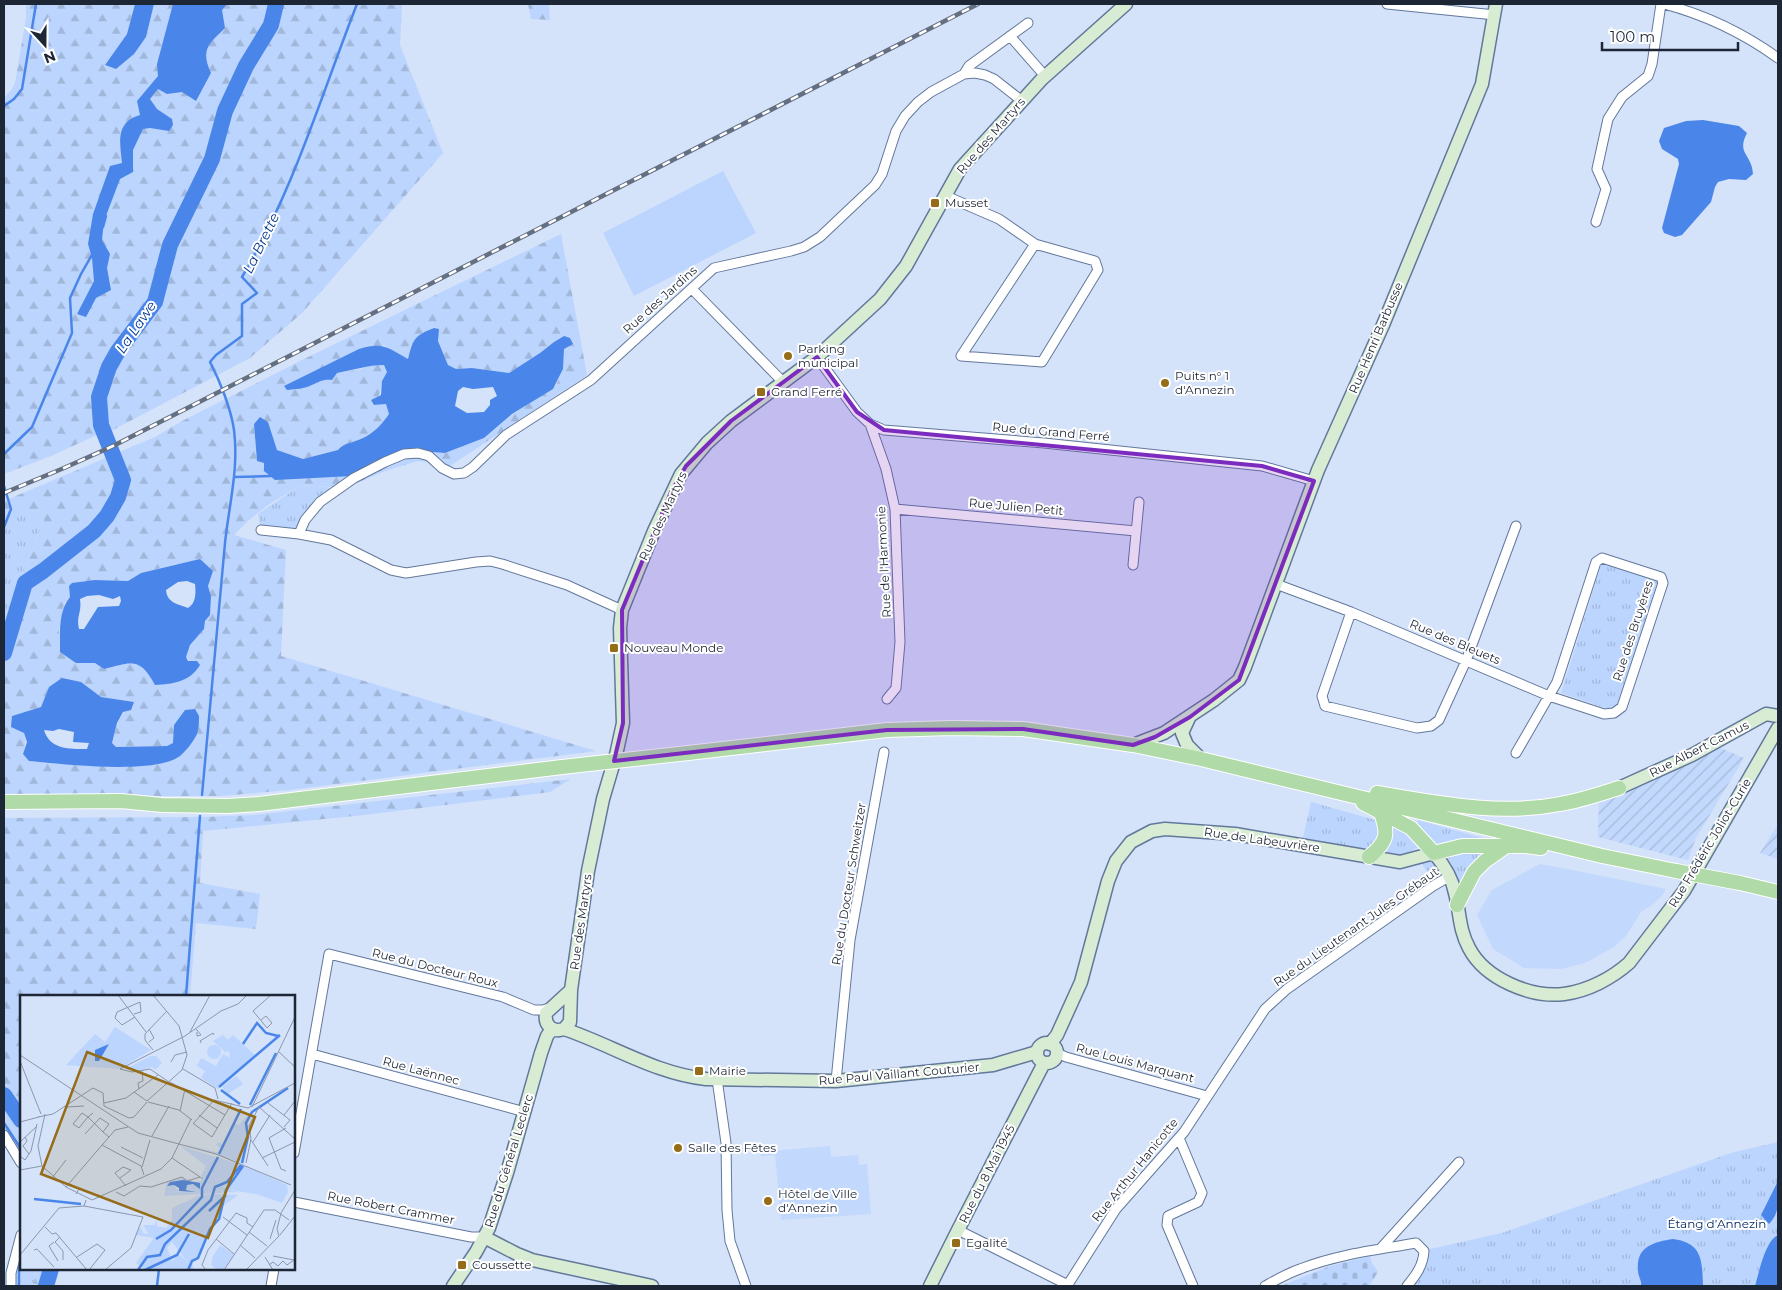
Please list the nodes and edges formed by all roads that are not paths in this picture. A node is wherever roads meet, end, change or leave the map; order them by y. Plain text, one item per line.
1 (1126, 4) edge
2 (1387, 4) edge
3 (1663, 4) edge
4 (1495, 7) edge
5 (1028, 23) dead end
6 (1010, 36) junction
7 (1778, 58) edge
8 (964, 74) junction
9 (1045, 76) junction
10 (1022, 101) junction
11 (946, 196) junction
12 (1596, 222) dead end
13 (1035, 244) junction
14 (692, 289) junction
15 (817, 357) junction
16 (783, 382) junction
17 (870, 424) junction
18 (1314, 481) junction
19 (1139, 502) dead end
20 (895, 509) junction
21 (1516, 526) dead end
22 (261, 530) dead end
23 (1136, 531) junction
24 (300, 534) junction
25 (1133, 565) dead end
26 (1276, 584) junction
27 (622, 610) junction
28 (1351, 612) junction
29 (1466, 661) junction
30 (1549, 696) junction
31 (887, 699) dead end
32 (1778, 709) edge
33 (1772, 715) edge
34 (1190, 717) junction
35 (1749, 725) junction
36 (1776, 731) edge
37 (1133, 745) junction
38 (884, 752) dead end
39 (1516, 753) dead end
40 (1201, 759) junction
41 (1619, 788) joint
42 (1350, 795) junction
43 (4, 802) edge
44 (162, 805) junction
45 (4, 810) edge
46 (1381, 813) junction
47 (1505, 847) junction
48 (1434, 853) junction
49 (1602, 856) junction
50 (1369, 857) junction
51 (1450, 876) junction
52 (1778, 892) edge
53 (1457, 906) junction
54 (571, 990) junction
55 (553, 1006) junction
56 (534, 1010) junction
57 (570, 1014) junction
58 (554, 1026) junction
59 (586, 1037) junction
60 (1054, 1049) junction
61 (312, 1054) junction
62 (1041, 1058) junction
63 (717, 1079) junction
64 (836, 1081) junction
65 (1207, 1096) junction
66 (525, 1112) junction
67 (4, 1135) edge
68 (1179, 1138) junction
69 (295, 1148) edge
70 (20, 1161) edge
71 (1459, 1162) dead end
72 (295, 1202) edge
73 (958, 1230) junction
74 (484, 1237) junction
75 (20, 1239) edge
76 (1382, 1248) junction
77 (274, 1270) edge
78 (11, 1286) edge
79 (271, 1286) edge
80 (453, 1286) edge
81 (652, 1286) edge
82 (746, 1286) edge
83 (930, 1286) edge
84 (1068, 1286) edge
85 (1194, 1286) edge
86 (1265, 1286) edge
87 (1407, 1286) edge

1 - 9 street, Rue des Martyrs
2 - 4 street
3 - 7 street
3 - 12 street
4 - 18 street, Rue Henri Barbusse
5 - 6 street, Rue des Jardins
6 - 8 street, Rue des Jardins
6 - 9 street
8 - 10 street
8 - 14 street, Rue des Jardins
9 - 10 street, Rue des Martyrs
10 - 11 street, Rue des Martyrs
11 - 13 street
11 - 15 street, Rue des Martyrs
13 - 13 street
14 - 16 street
14 - 24 street, Rue des Jardins
15 - 16 street, Rue des Martyrs
15 - 17 street
16 - 27 street, Rue des Martyrs
17 - 18 street, Rue du Grand Ferré
17 - 20 street, Rue de l'Harmonie
18 - 26 street, Rue Henri Barbusse
19 - 23 street
20 - 23 street, Rue Julien Petit
20 - 31 street, Rue de l'Harmonie
21 - 29 street
22 - 24 street
23 - 25 street
24 - 27 street
26 - 28 street, Rue des Bleuets
26 - 34 street, Rue Henri Barbusse
27 - 54 street, Rue des Martyrs
28 - 29 street, Rue des Bleuets
28 - 29 street
29 - 30 street, Rue des Bleuets
30 - 30 street, Rue des Bruyères
30 - 39 street, Rue des Bruyères
32 - 33 street, Rue Albert Camus
33 - 35 street, Rue Albert Camus
34 - 37 street, Rue Henri Barbusse
34 - 40 street
35 - 36 street
35 - 41 street, Rue Albert Camus
36 - 53 street, Rue Frédéric Joliot-Curie
37 - 40 main road
37 - 44 main road, bridge
38 - 64 street, Rue du Docteur Schweitzer
40 - 42 main road
41 - 42 main road
42 - 46 main road
42 - 49 main road
43 - 44 main road
44 - 45 main road
46 - 48 main road
46 - 50 main road
47 - 48 main road
47 - 49 main road
47 - 53 main road
48 - 50 street, Rue de Labeuvrière
48 - 51 street, Rue Frédéric Joliot-Curie
49 - 52 main road, bridge
50 - 60 street, Rue de Labeuvrière
51 - 53 street, Rue Frédéric Joliot-Curie
51 - 65 street, Rue du Lieutenant Jules Grébaut
54 - 55 street
54 - 57 street
55 - 56 street
55 - 57 street
55 - 58 street
56 - 58 street, Rue du Docteur Roux
56 - 61 street, Rue du Docteur Roux
57 - 58 street
57 - 59 street, Rue Paul Vaillant Couturier
58 - 59 street, Rue Paul Vaillant Couturier
58 - 66 street, Rue du Général Leclerc
59 - 63 street, Rue Paul Vaillant Couturier
60 - 62 street, Rue Paul Vaillant Couturier
60 - 65 street, Rue Louis Marquant
61 - 66 street, Rue Laënnec
61 - 69 street
62 - 64 street, Rue Paul Vaillant Couturier
62 - 73 street, Rue du 8 Mai 1945
63 - 64 street, Rue Paul Vaillant Couturier
63 - 82 street
65 - 68 street, Rue Arthur Hanicotte
66 - 74 street, Rue du Général Leclerc
67 - 70 street
68 - 84 street, Rue Arthur Hanicotte
68 - 85 street
71 - 76 street
72 - 74 street, Rue Robert Crammer
73 - 83 street, Rue du 8 Mai 1945
73 - 84 street
74 - 80 street, Rue du Général Leclerc
74 - 81 street
75 - 78 street
76 - 86 street
76 - 87 street
77 - 79 street

